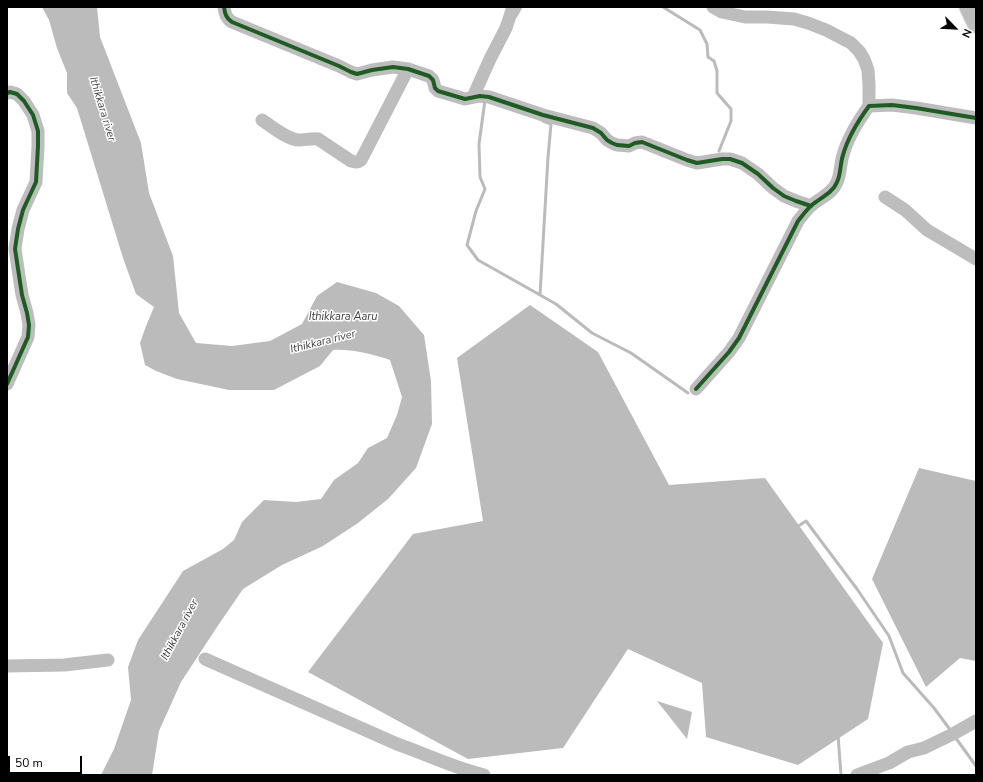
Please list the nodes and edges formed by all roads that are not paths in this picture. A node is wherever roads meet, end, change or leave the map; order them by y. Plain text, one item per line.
1 (224, 7) edge
2 (513, 7) edge
3 (713, 7) edge
4 (968, 7) edge
5 (976, 24) edge
6 (408, 69) junction
7 (7, 93) edge
8 (473, 97) junction
9 (869, 106) junction
10 (976, 118) edge
11 (262, 120) dead end
12 (885, 197) dead end
13 (811, 206) junction
14 (11, 250) edge
15 (976, 259) edge
16 (7, 384) edge
17 (696, 389) dead end
18 (205, 659) dead end
19 (108, 660) dead end
20 (7, 666) edge
21 (976, 721) edge
22 (484, 775) edge
23 (857, 775) edge

1 - 6 street
2 - 8 street
3 - 9 street
4 - 5 main road
6 - 8 street
6 - 11 street
7 - 14 street
8 - 13 street
9 - 10 street
9 - 13 street
12 - 15 street
13 - 17 street
14 - 16 street
18 - 22 street
19 - 20 street
21 - 23 street

